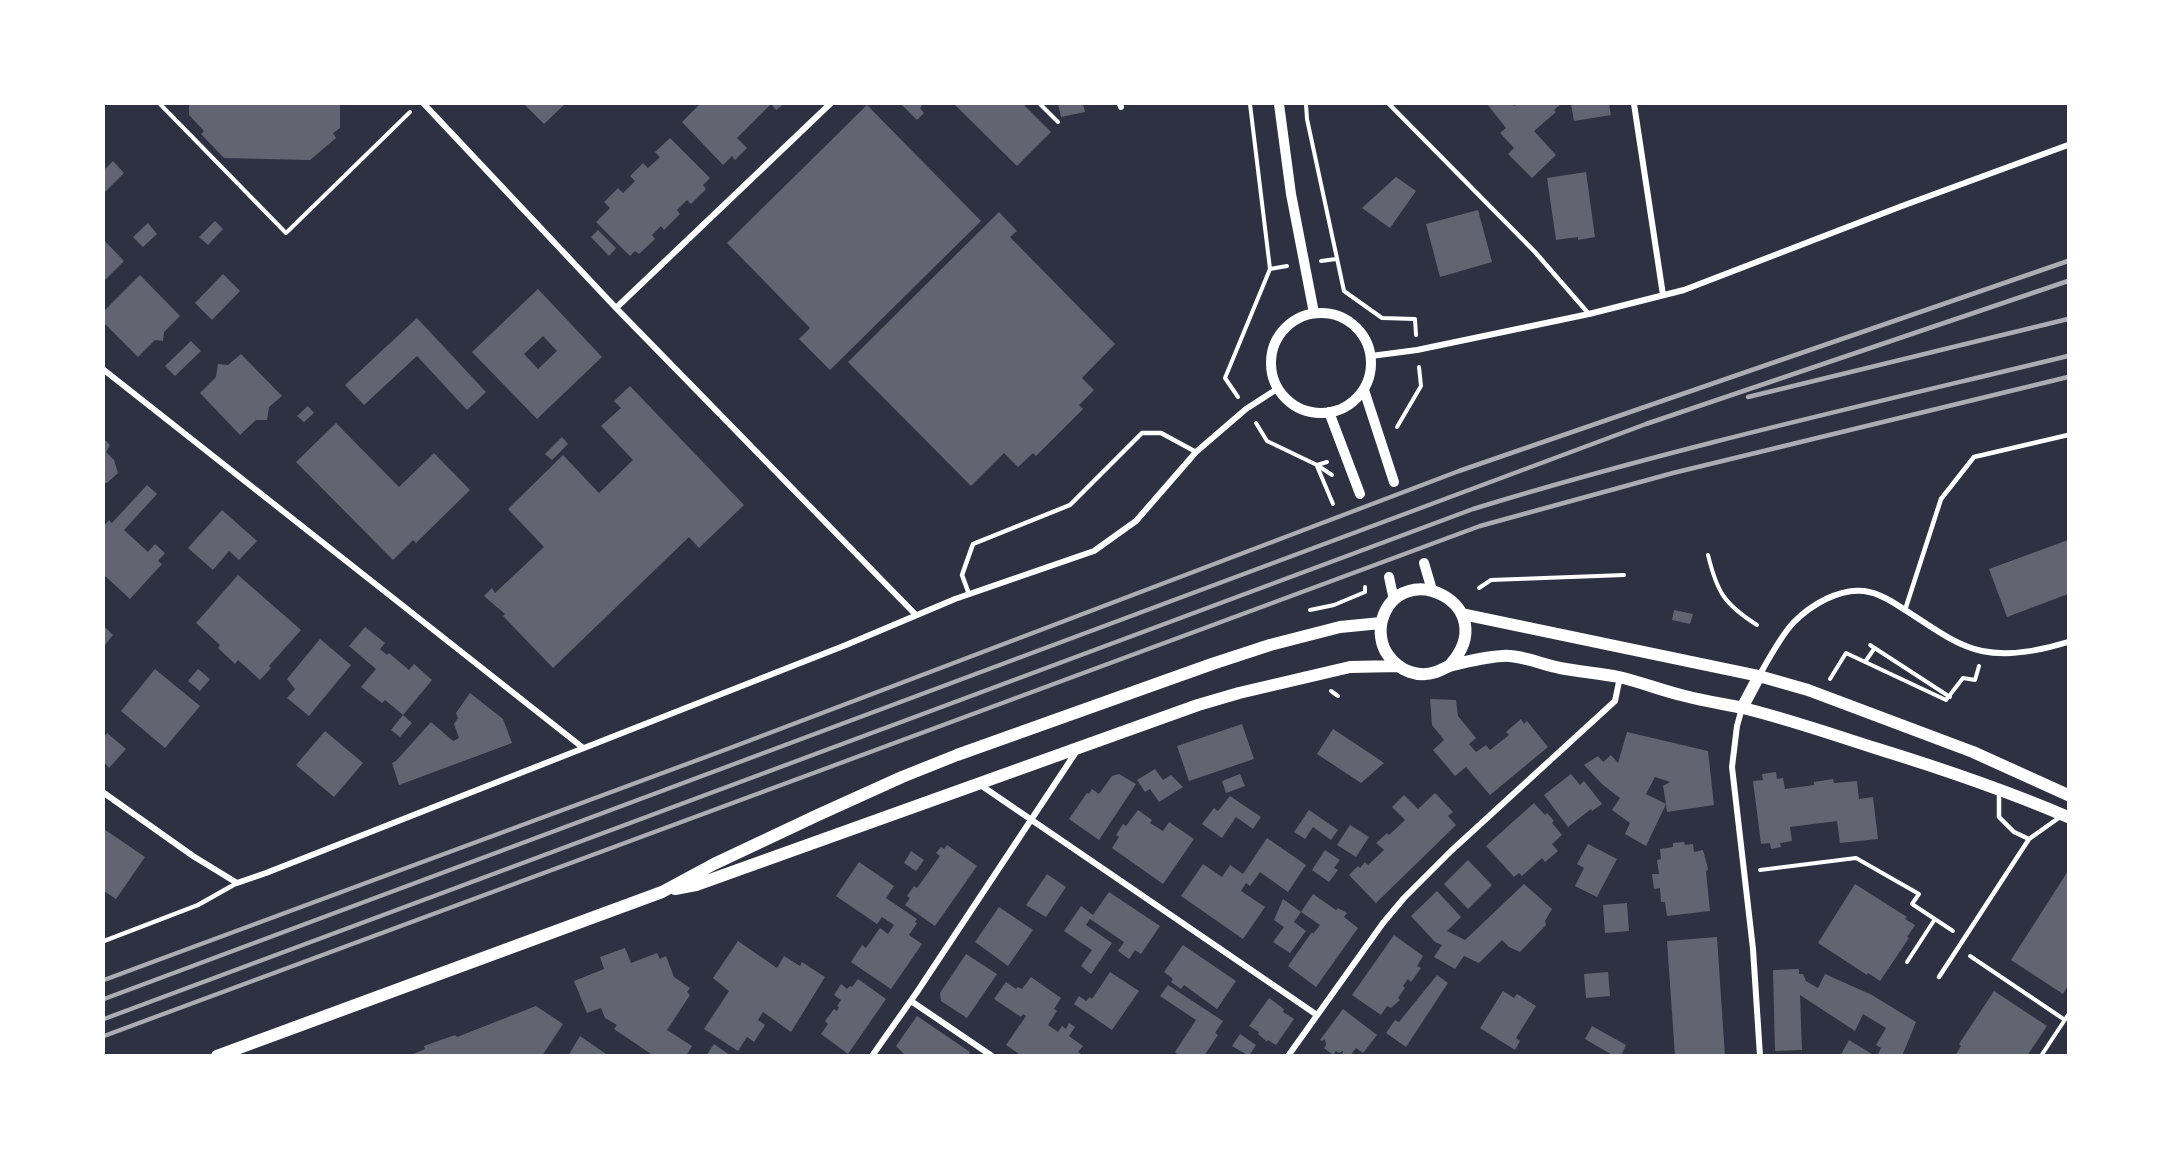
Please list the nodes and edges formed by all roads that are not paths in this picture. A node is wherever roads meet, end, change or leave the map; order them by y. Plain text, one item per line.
1 (424, 104) edge
2 (830, 104) edge
3 (1279, 104) edge
4 (1389, 104) edge
5 (1634, 104) edge
6 (2068, 145) edge
7 (1663, 295) junction
8 (616, 308) junction
9 (1314, 313) junction
10 (1589, 314) junction
11 (1371, 356) junction
12 (104, 370) edge
13 (1277, 388) junction
14 (1364, 390) junction
15 (1329, 412) junction
16 (2068, 435) edge
17 (1196, 452) junction
18 (1394, 482) dead end
19 (1360, 494) dead end
20 (1424, 564) dead end
21 (1389, 577) dead end
22 (1432, 590) junction
23 (969, 594) junction
24 (1394, 600) junction
25 (1905, 610) junction
26 (1462, 614) junction
27 (916, 615) junction
28 (1381, 623) junction
29 (2068, 642) edge
30 (1450, 665) junction
31 (1398, 666) junction
32 (1759, 676) junction
33 (1620, 677) junction
34 (1742, 708) junction
35 (582, 747) junction
36 (1077, 749) junction
37 (979, 784) junction
38 (1999, 789) junction
39 (104, 793) edge
40 (2068, 795) edge
41 (2066, 816) edge
42 (1030, 820) junction
43 (2029, 839) junction
44 (237, 883) junction
45 (662, 892) junction
46 (104, 941) edge
47 (1940, 977) dead end
48 (911, 1001) junction
49 (1317, 1015) junction
50 (217, 1056) edge
51 (872, 1056) edge
52 (992, 1056) edge
53 (1288, 1056) edge
54 (1760, 1056) edge

1 - 8 street
2 - 8 street
3 - 9 street
4 - 10 lane
5 - 7 street
6 - 7 street
7 - 10 street
8 - 27 street
9 - 11 street
9 - 13 street
10 - 11 street
11 - 14 street
12 - 35 street
13 - 15 street
13 - 17 street
14 - 15 street
14 - 18 street
15 - 19 street
16 - 25 lane
17 - 23 street
17 - 23 lane
20 - 22 street
21 - 24 street
22 - 24 main road
22 - 26 main road
23 - 27 street
24 - 28 main road
25 - 29 street
25 - 32 street
26 - 30 main road
26 - 32 main road
27 - 35 street
28 - 31 main road
28 - 45 main road
30 - 31 main road
30 - 33 main road
31 - 36 main road
32 - 34 main road
32 - 40 main road
33 - 34 main road
33 - 49 street
34 - 38 main road
34 - 54 street
35 - 44 street
36 - 37 main road
36 - 42 street
37 - 42 street
37 - 45 main road
38 - 41 main road
38 - 43 lane
39 - 44 street
41 - 43 lane
42 - 48 street
42 - 49 street
43 - 47 lane
44 - 46 lane
45 - 50 main road
48 - 51 street
48 - 52 street
49 - 53 street

